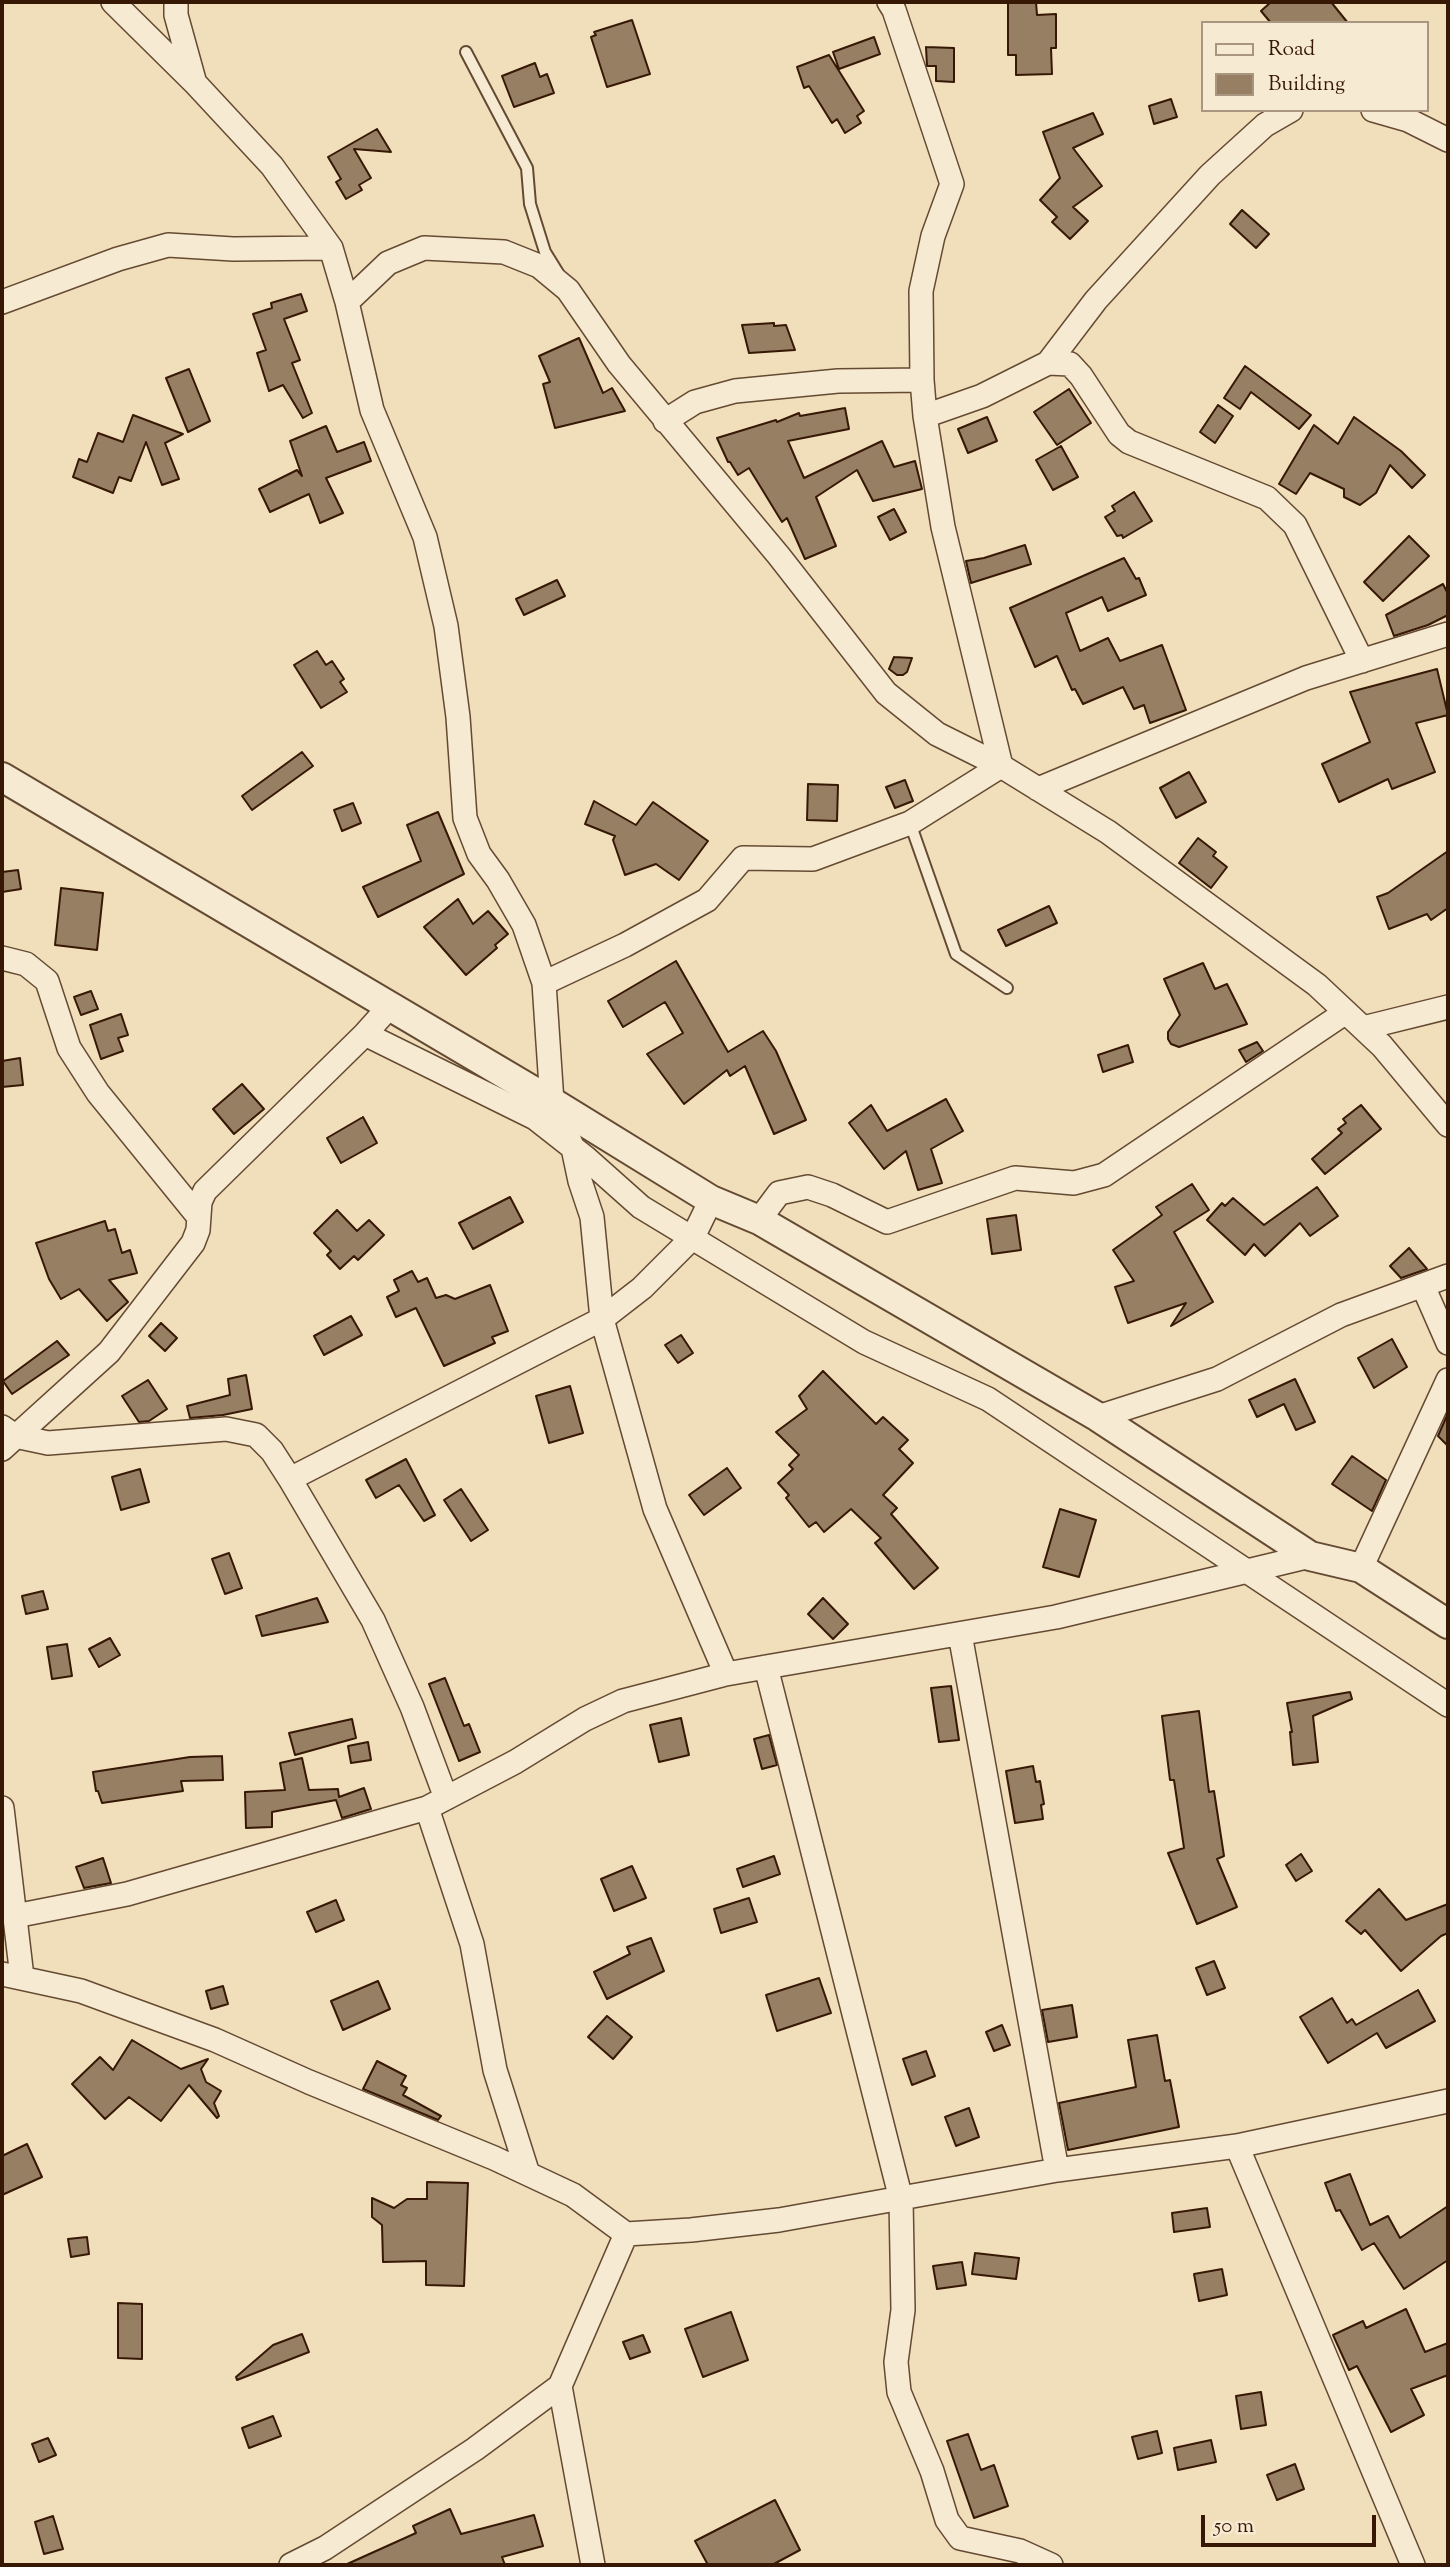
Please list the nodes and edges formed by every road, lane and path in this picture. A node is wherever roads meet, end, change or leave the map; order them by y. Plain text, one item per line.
1 (113, 2) edge
2 (176, 2) edge
3 (889, 2) edge
4 (467, 52) dead end
5 (194, 82) junction
6 (1288, 112) edge
7 (1380, 112) edge
8 (1448, 140) edge
9 (331, 248) junction
10 (568, 290) junction
11 (2, 302) edge
12 (347, 302) junction
13 (1048, 363) junction
14 (922, 380) junction
15 (925, 416) junction
16 (665, 421) junction
17 (1448, 634) edge
18 (1362, 661) junction
19 (1001, 766) junction
20 (2, 778) edge
21 (1038, 789) junction
22 (909, 822) junction
23 (2, 958) edge
24 (544, 983) junction
25 (1007, 988) dead end
26 (390, 1006) junction
27 (1448, 1007) edge
28 (1346, 1012) junction
29 (1363, 1028) junction
30 (365, 1034) junction
31 (552, 1102) junction
32 (1448, 1125) edge
33 (573, 1148) junction
34 (711, 1200) junction
35 (198, 1216) junction
36 (759, 1220) junction
37 (693, 1237) junction
38 (1448, 1276) edge
39 (1423, 1286) junction
40 (602, 1319) junction
41 (1448, 1343) edge
42 (1448, 1380) edge
43 (1098, 1417) junction
44 (6, 1438) edge
45 (290, 1479) junction
46 (1310, 1556) junction
47 (1361, 1568) junction
48 (1245, 1570) junction
49 (1448, 1624) edge
50 (961, 1634) junction
51 (766, 1667) junction
52 (726, 1674) junction
53 (1448, 1704) edge
54 (436, 1803) junction
55 (2, 1808) edge
56 (15, 1916) junction
57 (12, 1976) edge
58 (1448, 2101) edge
59 (1237, 2146) junction
60 (1057, 2170) junction
61 (528, 2174) junction
62 (901, 2199) junction
63 (626, 2234) junction
64 (560, 2386) junction
65 (291, 2565) edge
66 (593, 2565) edge
67 (1051, 2565) edge
68 (1413, 2565) edge

1 - 5 street
2 - 5 street
3 - 14 street
4 - 10 lane
5 - 9 street
6 - 13 street
7 - 8 street
9 - 11 street
9 - 12 street
10 - 12 street
10 - 16 street
12 - 24 street
13 - 15 street
13 - 18 street
14 - 15 street
14 - 16 street
15 - 19 street
16 - 19 street
17 - 18 street
18 - 21 street
19 - 21 street
19 - 22 street
20 - 26 street
21 - 28 street
22 - 24 street
22 - 25 lane
23 - 35 street
24 - 31 street
26 - 30 street
26 - 31 street
27 - 29 street
28 - 29 street
28 - 36 street
29 - 32 street
30 - 33 street
30 - 35 street
31 - 33 street
31 - 34 street
33 - 37 street
33 - 40 street
34 - 36 street
34 - 37 street
35 - 44 street
36 - 43 street
37 - 40 street
37 - 48 street
38 - 39 street
39 - 41 street
39 - 43 street
40 - 45 street
40 - 52 street
42 - 47 street
43 - 46 street
44 - 45 street
45 - 54 street
46 - 47 street
46 - 48 street
47 - 49 street
48 - 50 street
48 - 53 street
50 - 51 street
50 - 60 street
51 - 52 street
51 - 62 street
52 - 54 street
54 - 56 street
54 - 61 street
55 - 56 street
56 - 57 street
57 - 61 street
58 - 59 street
59 - 60 street
59 - 68 street
60 - 62 street
61 - 63 street
62 - 63 street
62 - 67 street
63 - 64 street
64 - 65 street
64 - 66 street

